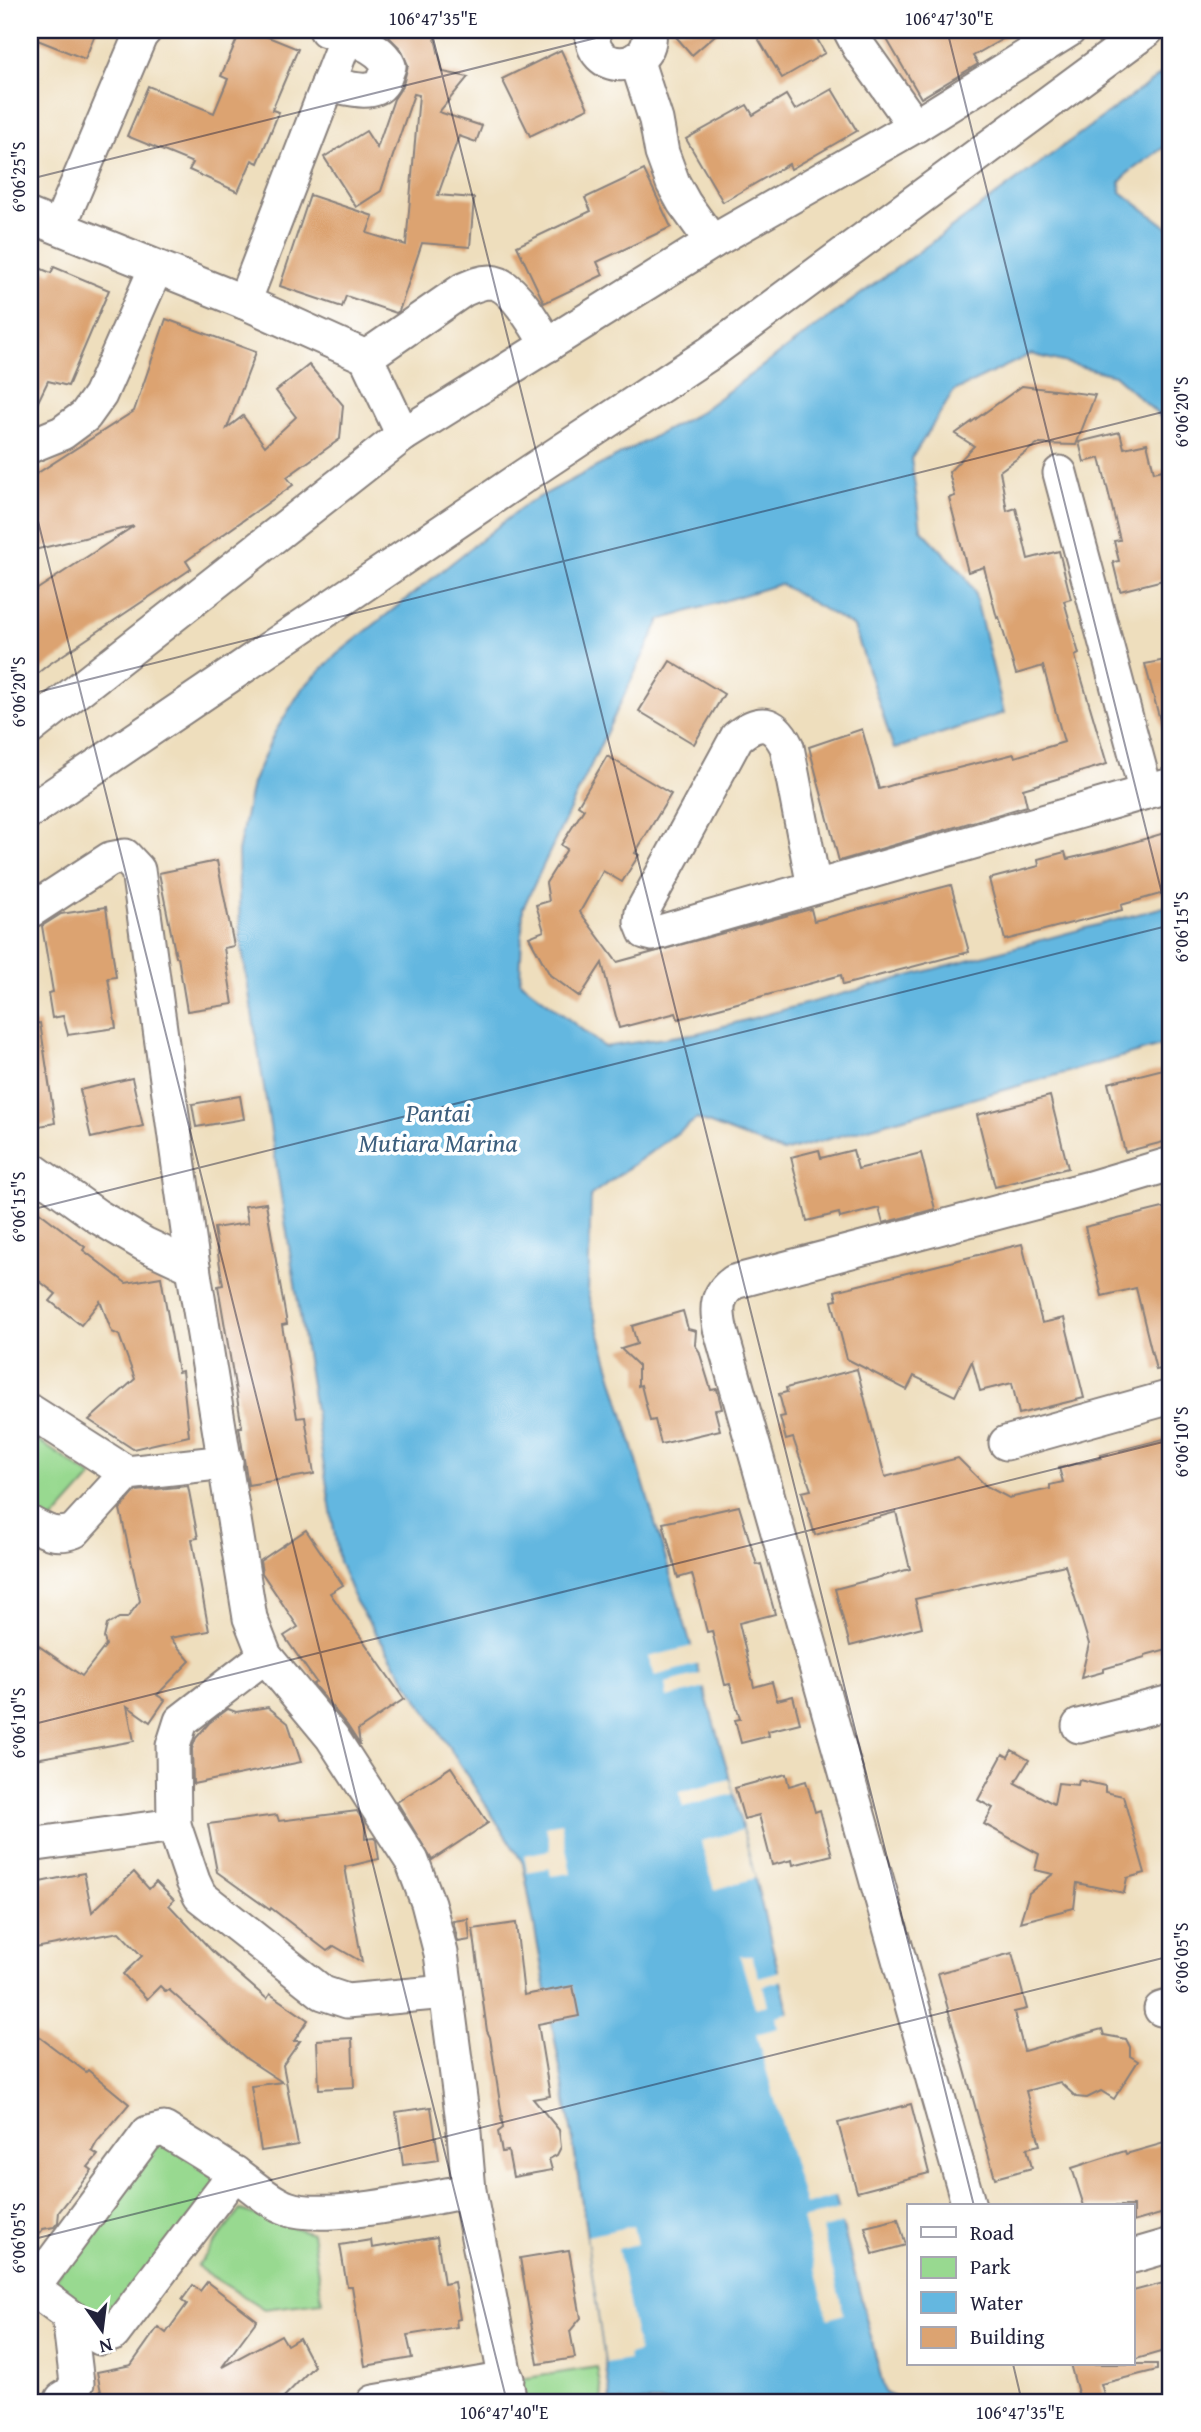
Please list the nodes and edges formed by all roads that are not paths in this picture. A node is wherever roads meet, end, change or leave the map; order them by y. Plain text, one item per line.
1 (145, 30) edge
2 (593, 30) edge
3 (850, 30) edge
4 (1069, 30) edge
5 (1147, 30) edge
6 (340, 32) edge
7 (643, 45) edge
8 (328, 84) junction
9 (915, 126) junction
10 (45, 222) edge
11 (712, 242) junction
12 (156, 268) junction
13 (244, 302) junction
14 (548, 345) junction
15 (366, 357) junction
16 (403, 435) junction
17 (30, 446) edge
18 (1060, 473) dead end
19 (30, 728) edge
20 (1159, 788) edge
21 (30, 811) edge
22 (814, 887) junction
23 (30, 911) edge
24 (1171, 1164) edge
25 (30, 1168) edge
26 (193, 1267) junction
27 (1171, 1397) edge
28 (30, 1412) edge
29 (1006, 1443) dead end
30 (226, 1462) junction
31 (127, 1473) junction
32 (30, 1523) edge
33 (265, 1656) junction
34 (1171, 1702) edge
35 (1079, 1726) dead end
36 (174, 1825) junction
37 (30, 1845) edge
38 (446, 1992) junction
39 (235, 2173) junction
40 (469, 2191) junction
41 (968, 2204) edge
42 (1171, 2245) edge
43 (1134, 2256) edge
44 (32, 2287) edge
45 (69, 2317) junction
46 (509, 2390) edge
47 (62, 2399) dead end
48 (374, 2402) edge

1 - 10 street
2 - 7 street
3 - 9 street
4 - 9 street
5 - 21 street
6 - 8 street
6 - 8 street
7 - 11 street
8 - 13 street
9 - 11 street
10 - 12 street
11 - 14 street
12 - 13 street
12 - 17 street
13 - 15 street
14 - 15 street
14 - 16 street
15 - 16 street
16 - 19 street
18 - 20 street
20 - 22 street
22 - 22 street
23 - 26 street
24 - 41 street
25 - 26 street
26 - 30 street
27 - 29 street
28 - 31 street
30 - 31 street
30 - 33 street
31 - 32 street
33 - 36 street
33 - 38 street
34 - 35 street
36 - 37 street
36 - 38 street
38 - 40 street
39 - 40 street
39 - 44 street
39 - 45 street
40 - 46 street
42 - 43 street
44 - 45 street
45 - 47 street
46 - 48 street

